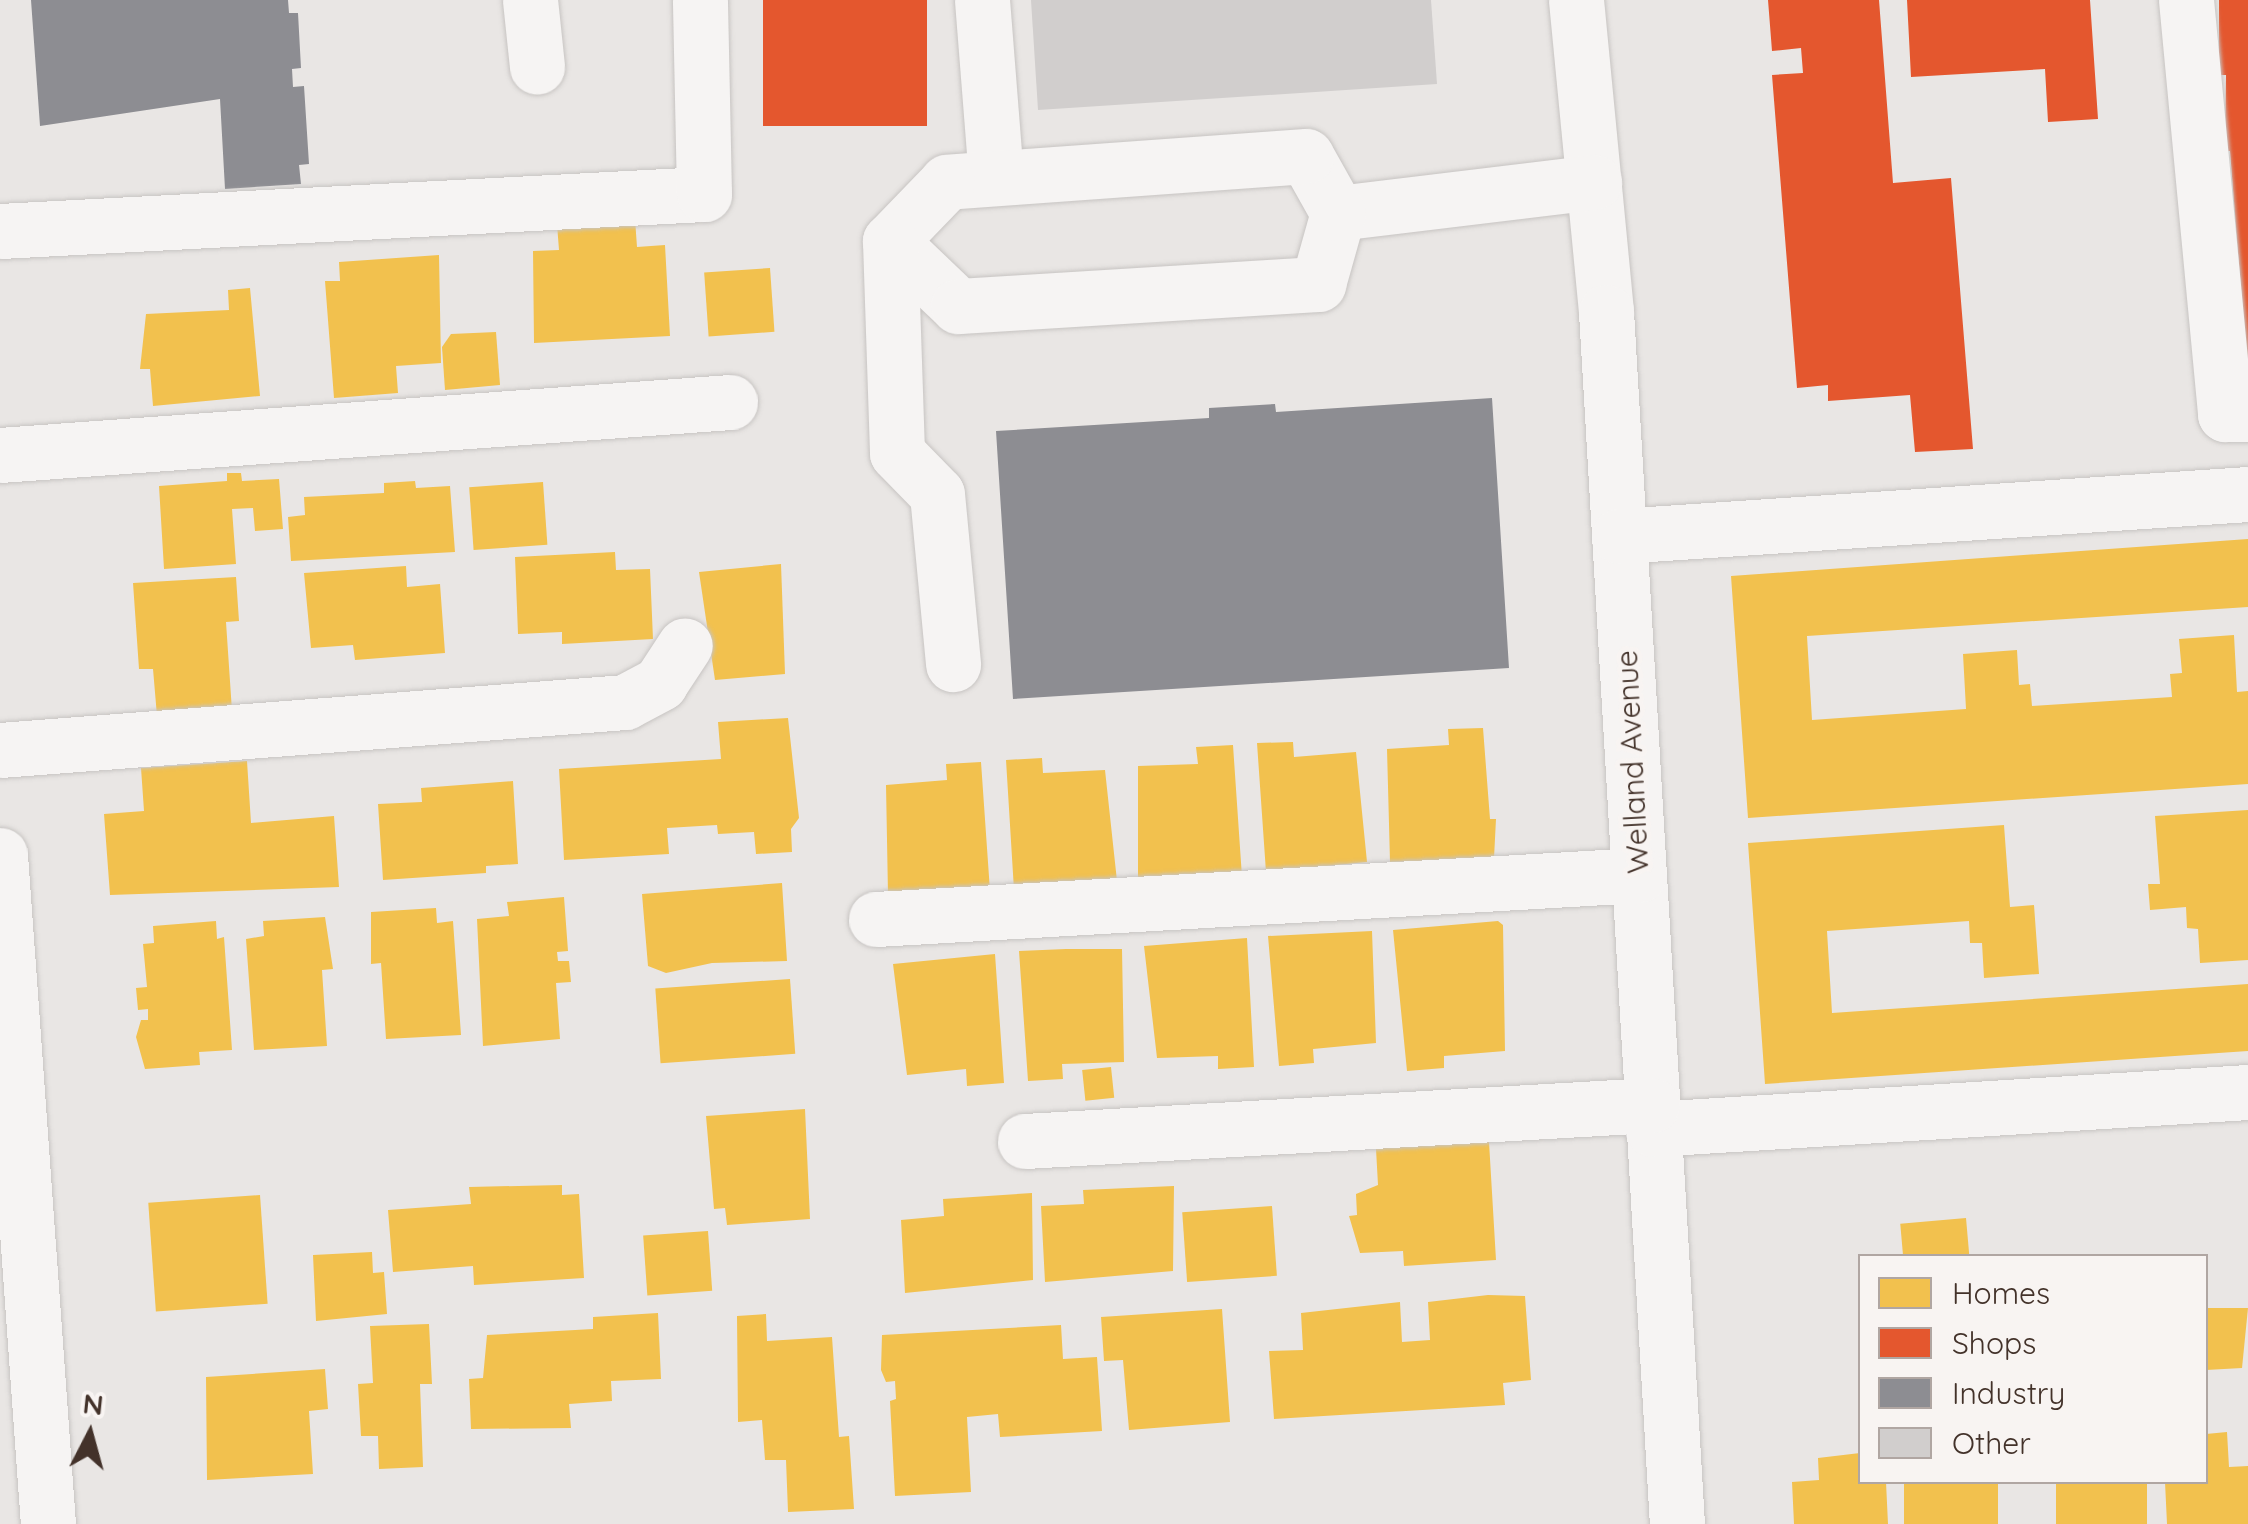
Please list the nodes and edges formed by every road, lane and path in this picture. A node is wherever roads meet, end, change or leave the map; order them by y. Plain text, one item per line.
1 (530, 0) edge
2 (700, 0) edge
3 (982, 0) edge
4 (1576, 0) edge
5 (2186, 0) edge
6 (536, 68) dead end
7 (996, 178) junction
8 (1594, 182) junction
9 (1338, 214) junction
10 (0, 231) edge
11 (890, 241) junction
12 (730, 402) dead end
13 (2248, 414) edge
14 (0, 455) edge
15 (2248, 494) edge
16 (1620, 536) junction
17 (685, 645) dead end
18 (953, 664) dead end
19 (0, 750) edge
20 (0, 855) edge
21 (1638, 875) junction
22 (876, 919) dead end
23 (8, 1086) edge
24 (2248, 1092) edge
25 (1652, 1117) junction
26 (1025, 1141) dead end
27 (48, 1524) edge
28 (1678, 1524) edge

1 - 6 street
2 - 10 street
3 - 7 street
4 - 8 street, Welland Avenue
5 - 13 street
7 - 9 street
7 - 11 street
8 - 9 street
8 - 16 street, Welland Avenue
9 - 11 street
11 - 18 street
12 - 14 street
15 - 16 street
16 - 21 street, Welland Avenue
17 - 19 street
20 - 23 street
21 - 22 street
21 - 25 street, Welland Avenue
23 - 27 street
24 - 25 street
25 - 26 street
25 - 28 street, Welland Avenue

